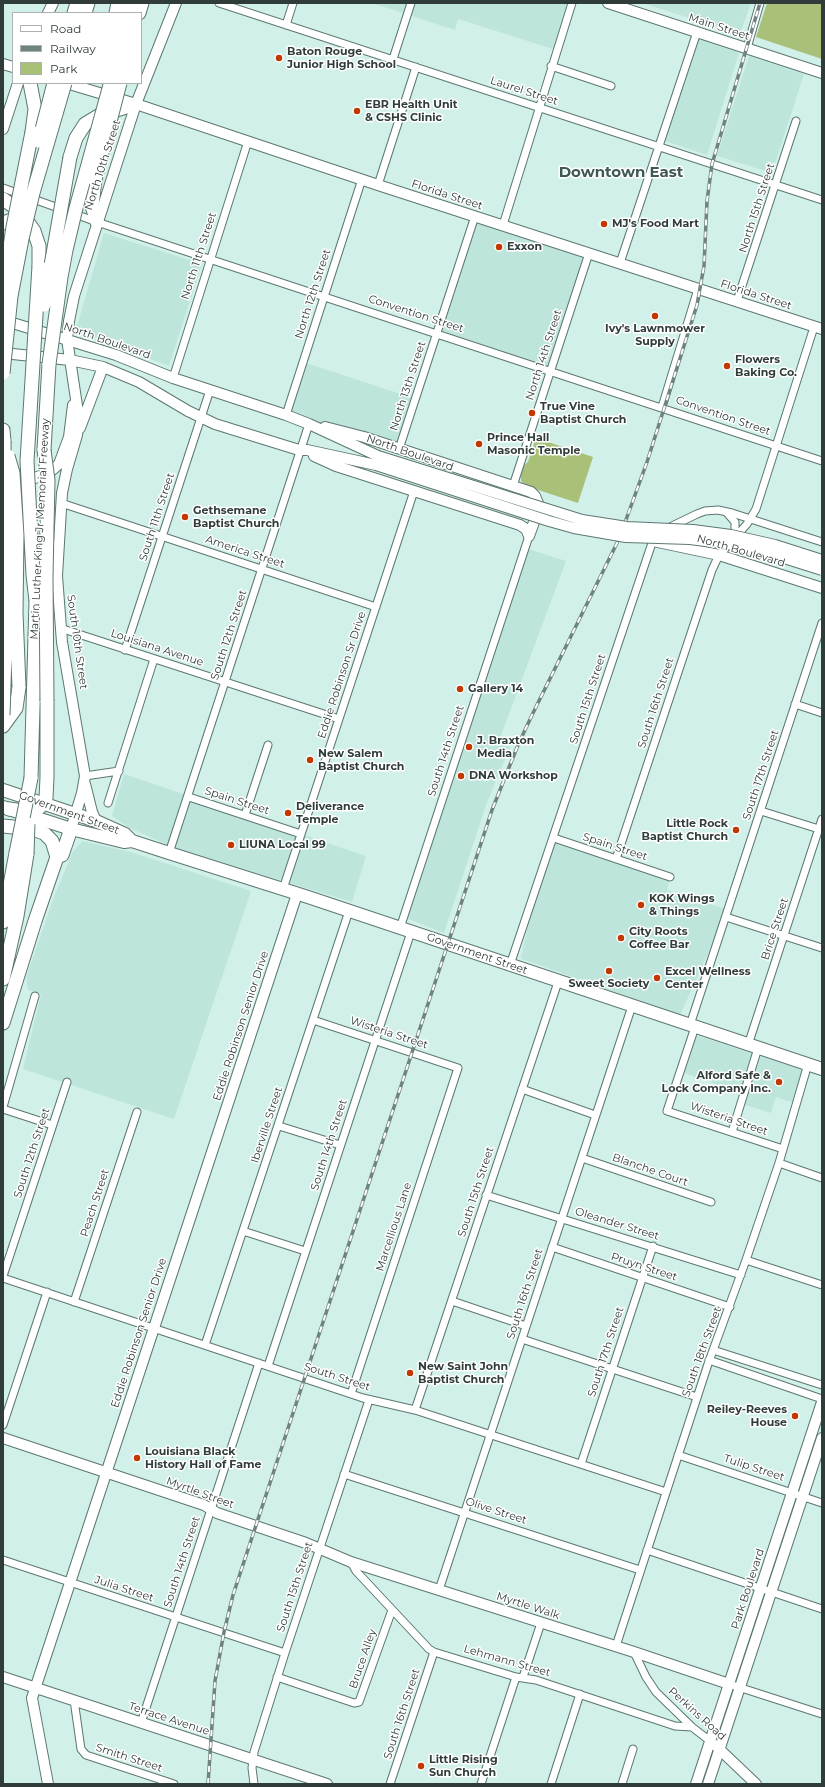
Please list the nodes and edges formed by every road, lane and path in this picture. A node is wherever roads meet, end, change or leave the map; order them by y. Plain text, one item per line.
1 (176, 3) edge
2 (219, 3) edge
3 (293, 3) edge
4 (411, 3) edge
5 (572, 3) edge
6 (608, 3) edge
7 (760, 3) edge
8 (286, 25) junction
9 (697, 32) junction
10 (747, 48) junction
11 (393, 59) junction
12 (551, 66) junction
13 (416, 67) junction
14 (822, 73) edge
15 (18, 84) edge
16 (30, 84) edge
17 (54, 84) edge
18 (65, 84) edge
19 (68, 84) edge
20 (112, 84) edge
21 (611, 86) dead end
22 (136, 104) junction
23 (538, 107) junction
24 (796, 121) dead end
25 (3, 130) edge
26 (248, 141) junction
27 (659, 147) junction
28 (362, 179) junction
29 (776, 184) junction
30 (378, 185) junction
31 (3, 188) edge
32 (3, 199) edge
33 (822, 200) edge
34 (30, 207) junction
35 (475, 216) junction
36 (97, 222) junction
37 (3, 223) edge
38 (503, 225) junction
39 (32, 226) junction
40 (589, 253) junction
41 (210, 258) junction
42 (620, 263) junction
43 (698, 289) junction
44 (3, 292) edge
45 (324, 295) junction
46 (737, 301) junction
47 (3, 320) edge
48 (818, 328) edge
49 (437, 334) junction
50 (67, 339) junction
51 (3, 353) edge
52 (70, 360) junction
53 (49, 364) junction
54 (103, 367) junction
55 (551, 370) junction
56 (3, 373) edge
57 (173, 378) junction
58 (210, 390) junction
59 (76, 400) junction
60 (662, 407) junction
61 (286, 415) junction
62 (201, 418) junction
63 (309, 424) junction
64 (3, 430) edge
65 (77, 435) junction
66 (4, 441) edge
67 (777, 446) junction
68 (399, 449) junction
69 (44, 450) junction
70 (299, 450) junction
71 (377, 460) junction
72 (822, 460) edge
73 (45, 475) junction
74 (65, 476) junction
75 (513, 486) junction
76 (3, 490) edge
77 (414, 491) junction
78 (61, 503) junction
79 (726, 511) junction
80 (750, 519) junction
81 (162, 536) junction
82 (529, 536) junction
83 (735, 536) junction
84 (652, 540) junction
85 (822, 542) edge
86 (719, 555) junction
87 (822, 560) edge
88 (261, 569) junction
89 (822, 570) edge
90 (822, 588) edge
91 (36, 601) junction
92 (376, 607) junction
93 (822, 623) edge
94 (60, 628) junction
95 (125, 650) junction
96 (154, 659) junction
97 (225, 682) junction
98 (795, 704) junction
99 (822, 713) edge
100 (3, 715) edge
101 (339, 720) junction
102 (3, 726) edge
103 (268, 745) dead end
104 (119, 770) junction
105 (85, 778) junction
106 (3, 790) edge
107 (188, 797) junction
108 (43, 803) junction
109 (108, 803) dead end
110 (6, 808) edge
111 (761, 811) junction
112 (76, 814) junction
113 (245, 815) junction
114 (822, 819) edge
115 (96, 821) junction
116 (3, 826) edge
117 (71, 829) junction
118 (820, 830) edge
119 (301, 834) junction
120 (554, 838) junction
121 (132, 841) junction
122 (169, 853) junction
123 (21, 854) junction
124 (57, 858) junction
125 (616, 859) junction
126 (670, 877) dead end
127 (283, 889) junction
128 (297, 894) junction
129 (349, 911) junction
130 (726, 917) junction
131 (3, 922) edge
132 (405, 930) junction
133 (785, 936) junction
134 (822, 948) edge
135 (510, 966) junction
136 (3, 980) edge
137 (558, 982) junction
138 (35, 996) dead end
139 (632, 1006) junction
140 (313, 1020) junction
141 (3, 1023) edge
142 (693, 1026) junction
143 (376, 1040) junction
144 (754, 1046) junction
145 (808, 1064) junction
146 (821, 1067) edge
147 (458, 1068) joint
148 (67, 1082) dead end
149 (522, 1089) junction
150 (3, 1108) edge
151 (667, 1111) joint
152 (137, 1112) dead end
153 (595, 1115) junction
154 (52, 1125) junction
155 (279, 1126) junction
156 (732, 1132) junction
157 (340, 1145) junction
158 (783, 1149) junction
159 (582, 1158) junction
160 (779, 1163) junction
161 (822, 1178) edge
162 (486, 1195) junction
163 (711, 1202) dead end
164 (562, 1218) junction
165 (243, 1231) junction
166 (653, 1246) junction
167 (552, 1248) junction
168 (305, 1251) junction
169 (746, 1260) junction
170 (741, 1275) junction
171 (3, 1277) edge
172 (642, 1278) junction
173 (822, 1285) edge
174 (47, 1292) junction
175 (452, 1301) junction
176 (74, 1302) junction
177 (730, 1307) junction
178 (526, 1326) junction
179 (154, 1328) junction
180 (522, 1339) junction
181 (205, 1345) junction
182 (713, 1350) junction
183 (709, 1360) junction
184 (259, 1363) junction
185 (268, 1366) junction
186 (612, 1368) junction
187 (822, 1385) edge
188 (351, 1394) junction
189 (697, 1397) junction
190 (822, 1398) edge
191 (369, 1400) junction
192 (822, 1402) edge
193 (415, 1410) junction
194 (3, 1425) edge
195 (490, 1435) junction
196 (3, 1438) edge
197 (822, 1438) edge
198 (678, 1455) junction
199 (581, 1464) junction
200 (105, 1473) junction
201 (344, 1474) junction
202 (666, 1492) junction
203 (792, 1492) junction
204 (803, 1496) junction
205 (822, 1503) edge
206 (211, 1509) junction
207 (465, 1513) junction
208 (320, 1548) junction
209 (647, 1550) junction
210 (3, 1560) edge
211 (351, 1562) junction
212 (640, 1570) junction
213 (70, 1582) junction
214 (761, 1588) junction
215 (439, 1590) junction
216 (771, 1592) junction
217 (822, 1609) edge
218 (392, 1610) junction
219 (176, 1617) junction
220 (541, 1623) junction
221 (616, 1646) junction
222 (434, 1652) junction
223 (634, 1652) junction
224 (285, 1653) junction
225 (3, 1677) edge
226 (277, 1677) junction
227 (519, 1677) junction
228 (729, 1684) junction
229 (740, 1687) junction
230 (35, 1688) junction
231 (580, 1694) junction
232 (74, 1700) junction
233 (822, 1714) edge
234 (142, 1723) junction
235 (692, 1727) junction
236 (710, 1741) junction
237 (633, 1749) dead end
238 (719, 1750) junction
239 (253, 1760) junction
240 (48, 1784) edge
241 (174, 1784) edge
242 (254, 1784) edge
243 (326, 1784) edge
244 (390, 1784) edge
245 (480, 1784) edge
246 (551, 1784) edge
247 (622, 1784) edge
248 (696, 1784) edge
249 (708, 1784) edge
250 (756, 1784) edge

1 - 22 street, North 10th Street
2 - 8 street, Laurel Street
3 - 8 street
4 - 11 street
5 - 12 street
6 - 9 street, Main Street
7 - 10 street
8 - 11 street, Laurel Street
9 - 10 street, Main Street
9 - 27 street
10 - 14 street, Main Street
11 - 13 street, Laurel Street
12 - 21 street
12 - 23 street
13 - 23 street, Laurel Street
13 - 30 street
15 - 25 street
16 - 44 highway, bridge
17 - 34 highway, bridge
18 - 34 highway, bridge
19 - 22 street, Florida Street
20 - 36 highway, bridge
20 - 53 highway, Martin Luther King Jr Memorial Freeway, bridge
22 - 26 street, Florida Street
22 - 36 street, North 10th Street
22 - 53 highway, bridge
23 - 27 street, Laurel Street
23 - 38 street
24 - 29 street, North 15th Street
26 - 28 street, Florida Street
26 - 41 street, North 11th Street
27 - 29 street, Laurel Street
27 - 42 street
28 - 30 street, Florida Street
28 - 45 street, North 12th Street
29 - 33 street, Laurel Street
29 - 46 street, North 15th Street
30 - 35 street, Florida Street
31 - 36 street, Convention Street
32 - 39 highway
34 - 56 highway, bridge
35 - 38 street, Florida Street
35 - 49 street, North 13th Street
36 - 41 street, Convention Street
36 - 50 street, North 10th Street
37 - 39 highway
38 - 40 street, Florida Street
39 - 91 highway, bridge
40 - 42 street, Florida Street
40 - 55 street, North 14th Street
41 - 45 street, Convention Street
41 - 57 street, North 11th Street
42 - 43 street, Florida Street
43 - 46 street, Florida Street
43 - 60 street
45 - 49 street, Convention Street
45 - 61 street, North 12th Street
46 - 48 street, Florida Street
47 - 50 street, North Boulevard
48 - 67 street, South 16th Street
49 - 55 street, Convention Street
49 - 68 street, North 13th Street
50 - 52 street, South 10th Street
50 - 57 street, North Boulevard
51 - 52 street, North Boulevard
52 - 54 street, North Boulevard
52 - 59 street, South 10th Street
53 - 69 highway, Martin Luther King Jr Memorial Freeway
54 - 62 street, North Boulevard
54 - 65 street
55 - 60 street, Convention Street
55 - 75 street, North 14th Street
57 - 58 street, North Boulevard
58 - 61 street, North Boulevard
58 - 62 street, South 11th Street
59 - 65 street, South 10th Street
59 - 73 street
60 - 67 street, Convention Street
61 - 63 street, North Boulevard
62 - 70 street, North Boulevard
62 - 81 street, South 11th Street
63 - 68 street
63 - 70 street, South 12th Street
63 - 71 street, North Boulevard
64 - 66 highway
65 - 74 street, South 10th Street
66 - 100 highway, bridge
66 - 102 highway, bridge
67 - 72 street, Convention Street
67 - 80 street, South 16th Street
68 - 75 street
69 - 91 highway, Martin Luther King Jr Memorial Freeway, bridge
69 - 108 highway, bridge
70 - 71 street, North Boulevard
70 - 77 street
70 - 88 street, South 12th Street
71 - 87 street, North Boulevard, bridge
71 - 89 street, North Boulevard, bridge
73 - 74 street
73 - 76 street
74 - 78 street, South 10th Street
75 - 82 street
77 - 82 street
77 - 92 street, Eddie Robinson Sr Drive
78 - 81 street, America Street
78 - 94 street, South 10th Street
79 - 80 street
79 - 83 street
79 - 84 street
80 - 83 street, South 16th Street
80 - 85 street
81 - 88 street, America Street
81 - 95 street, South 11th Street
82 - 132 street, South 14th Street
83 - 86 street, South 16th Street
84 - 86 street, North Boulevard
84 - 120 street, South 15th Street
86 - 90 street, North Boulevard
86 - 125 street, South 16th Street
88 - 92 street, America Street
88 - 97 street, South 12th Street
91 - 123 highway, Martin Luther King Jr Memorial Freeway, bridge
92 - 101 street, Eddie Robinson Sr Drive
93 - 98 street, South 17th Street
94 - 95 street, Louisiana Avenue
94 - 105 street, South 10th Street
95 - 96 street, Louisiana Avenue
96 - 97 street, Louisiana Avenue
96 - 104 street
97 - 101 street, Louisiana Avenue
97 - 107 street, South 12th Street
98 - 99 street
98 - 111 street, South 17th Street
101 - 119 street, Eddie Robinson Sr Drive
103 - 113 street
104 - 105 street
104 - 109 street
105 - 112 street, South 10th Street
105 - 115 street
106 - 108 main road, Government Street
107 - 113 street, Spain Street
107 - 122 street, South 12th Street
108 - 110 highway
108 - 112 main road, Government Street
110 - 117 main road, Government Street
111 - 118 street
111 - 130 street, South 17th Street
112 - 115 main road, Government Street
112 - 117 street, South 10th Street
113 - 119 street, Spain Street
114 - 118 street, Brice Street
115 - 121 main road, Government Street
116 - 124 highway
117 - 121 main road, Government Street
117 - 124 highway
118 - 133 street, Brice Street
119 - 127 street, Eddie Robinson Sr Drive
120 - 125 street, Spain Street
120 - 135 street, South 15th Street
121 - 122 main road, Government Street
122 - 127 main road, Government Street
123 - 131 highway
123 - 136 highway, Martin Luther King Jr Memorial Freeway
124 - 141 highway
125 - 126 street, Spain Street
127 - 128 main road, Government Street
128 - 129 main road, Government Street
128 - 179 street, Eddie Robinson Senior Drive
129 - 132 main road, Government Street
129 - 140 street, Iberville Street
130 - 133 street
130 - 142 street, South 17th Street
132 - 135 main road, Government Street
132 - 143 street, South 14th Street
133 - 134 street
133 - 144 street, Brice Street
135 - 137 main road, Government Street
137 - 139 main road, Government Street
137 - 149 street, South 15th Street
138 - 150 street
139 - 142 main road, Government Street
139 - 153 street, South 16th Street
140 - 143 street, Wisteria Street
140 - 155 street, Iberville Street
142 - 144 main road, Government Street
142 - 151 street, South 17th Street
143 - 147 street, Wisteria Street
143 - 157 street, South 14th Street
144 - 145 main road, Government Street
144 - 156 street, Brice Street
145 - 146 main road, Government Street
145 - 158 street, South 18th Street
147 - 188 street, Marcellious Lane
148 - 154 street, South 12th Street
149 - 153 street
149 - 162 street, South 15th Street
150 - 154 street
151 - 156 street, Wisteria Street
152 - 176 street, Peach Street
153 - 159 street, South 16th Street
154 - 171 street, South 12th Street
155 - 157 street
155 - 165 street, Iberville Street
156 - 158 street, Wisteria Street
157 - 168 street, South 14th Street
158 - 160 street, South 18th Street
159 - 163 street, Blanche Court
159 - 164 street, South 16th Street
160 - 161 street
160 - 169 street, South 18th Street
162 - 164 street, Oleander Street
162 - 175 street, South 15th Street
164 - 166 street, Oleander Street
164 - 167 street, South 16th Street
165 - 168 street
165 - 181 street, Iberville Street
166 - 170 street, Oleander Street
166 - 172 street, South 17th Street
167 - 172 street, Pruyn Street
167 - 178 street, South 16th Street
168 - 185 street, South 14th Street
169 - 170 street, South 18th Street
169 - 173 street
170 - 177 street, South 18th Street
171 - 174 street, South Street
172 - 177 street, Pruyn Street
172 - 186 street, South 17th Street
174 - 176 street, South Street
174 - 194 street
175 - 178 street
175 - 193 street, South 15th Street
176 - 179 street, South Street
177 - 182 street, South 18th Street
178 - 180 street, South 16th Street
179 - 181 street, South Street
179 - 200 street, Eddie Robinson Senior Drive
180 - 186 street
180 - 195 street, South 16th Street
181 - 184 street, South Street
182 - 183 street, South 18th Street
182 - 187 street
183 - 189 street, South 18th Street
183 - 190 street
184 - 185 street, South Street
184 - 206 street, South 14th Street
185 - 188 street, South Street
186 - 189 street
186 - 199 street, South 17th Street
188 - 191 street, South Street
189 - 198 street, South 18th Street
191 - 193 street, South Street
191 - 201 street, South 15th Street
192 - 203 street, Park Boulevard
193 - 195 street, South Street
195 - 199 street, South Street
195 - 207 street, South 16th Street
196 - 200 street, Myrtle Street
197 - 204 street
198 - 202 street, South 18th Street
198 - 203 street, Tulip Street
199 - 202 street, South Street
200 - 206 street, Myrtle Street
200 - 213 street, Eddie Robinson Senior Drive
201 - 207 street, Olive Street
201 - 208 street, South 15th Street
202 - 209 street, South 18th Street
203 - 204 street, Tulip Street
203 - 214 street, Park Boulevard
204 - 205 street, Tulip Street
204 - 216 street
206 - 208 street, Myrtle Street
206 - 219 street, South 14th Street
207 - 212 street, Olive Street
207 - 215 street, South 16th Street
208 - 211 street, Myrtle Walk
208 - 224 street, South 15th Street
209 - 212 street, South 18th Street
209 - 214 street
210 - 213 street, Julia Street
211 - 215 street, Myrtle Walk
211 - 218 street, Lehmann Street
212 - 221 street, South 18th Street
213 - 219 street, Julia Street
213 - 230 street, Eddie Robinson Senior Drive
214 - 216 street
214 - 228 street, Park Boulevard
215 - 220 street, Myrtle Walk
216 - 217 street
216 - 229 street
218 - 222 street, Lehmann Street
218 - 226 street, Bruce Alley
219 - 224 street, Julia Street
219 - 234 street, South 14th Street
220 - 221 street, Myrtle Walk
220 - 227 street
221 - 223 street, Myrtle Walk
222 - 227 street, Lehmann Street
222 - 244 street, South 16th Street
223 - 228 street, Myrtle Walk
223 - 235 street, Perkins Road
224 - 226 street, South 15th Street
225 - 230 street, Terrace Avenue
226 - 239 street, South 15th Street
227 - 231 street, Lehmann Street
227 - 245 street
228 - 229 street
228 - 236 street, Park Boulevard
229 - 233 street
229 - 238 street
230 - 232 street, Terrace Avenue
230 - 240 street, Eddie Robinson Senior Drive
231 - 235 street, Lehmann Street
231 - 246 street
232 - 234 street, Terrace Avenue
232 - 241 street, Smith Street
234 - 239 street, Terrace Avenue
235 - 236 street, Perkins Road
236 - 238 street, Perkins Road
236 - 248 street, Park Boulevard
237 - 247 street
238 - 249 street
238 - 250 street, Perkins Road
239 - 242 street, South 15th Street
239 - 243 street, Terrace Avenue

